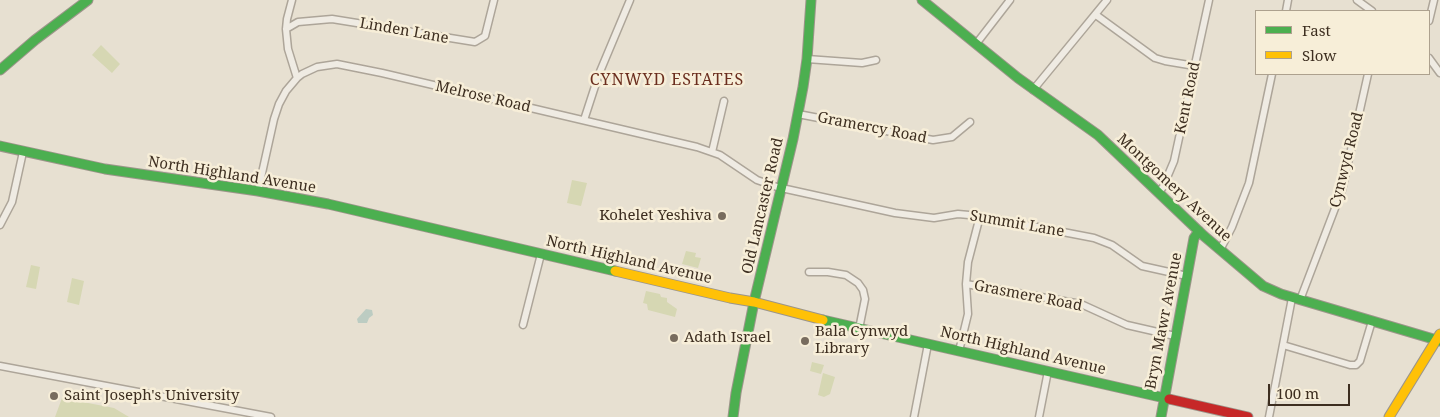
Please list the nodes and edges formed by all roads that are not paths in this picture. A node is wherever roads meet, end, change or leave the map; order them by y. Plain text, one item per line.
1 (88, 0) edge
2 (292, 0) edge
3 (494, 0) edge
4 (630, 0) edge
5 (811, 0) edge
6 (922, 0) edge
7 (1010, 0) edge
8 (1107, 0) edge
9 (1209, 0) edge
10 (1357, 0) edge
11 (1434, 0) edge
12 (1371, 10) edge
13 (288, 14) junction
14 (1096, 15) junction
15 (1430, 17) edge
16 (298, 22) junction
17 (286, 29) junction
18 (976, 44) junction
19 (807, 59) junction
20 (1430, 59) edge
21 (876, 60) dead end
22 (1195, 66) junction
23 (1, 67) edge
24 (1440, 73) edge
25 (1272, 75) edge
26 (1368, 75) edge
27 (297, 78) junction
28 (1033, 90) junction
29 (724, 100) dead end
30 (798, 114) junction
31 (584, 120) junction
32 (970, 122) dead end
33 (0, 146) edge
34 (23, 152) junction
35 (712, 152) junction
36 (781, 187) junction
37 (258, 191) junction
38 (1158, 193) junction
39 (980, 216) junction
40 (0, 225) edge
41 (1199, 231) junction
42 (1220, 250) junction
43 (541, 254) junction
44 (809, 272) dead end
45 (1187, 276) junction
46 (966, 284) junction
47 (1296, 299) junction
48 (754, 302) junction
49 (1372, 321) junction
50 (523, 325) dead end
51 (859, 329) junction
52 (1175, 336) junction
53 (1439, 338) edge
54 (928, 344) junction
55 (1283, 345) junction
56 (959, 351) junction
57 (0, 366) edge
58 (1048, 371) junction
59 (1164, 398) junction
60 (271, 417) edge
61 (733, 417) edge
62 (914, 417) edge
63 (1039, 417) edge
64 (1161, 417) edge
65 (1248, 417) edge
66 (1269, 417) edge
67 (1389, 417) edge

1 - 23 street
2 - 13 street
3 - 16 street, Linden Lane
4 - 31 street
5 - 19 street, Old Lancaster Road
6 - 18 street, Montgomery Avenue
7 - 18 street
8 - 14 street
9 - 22 street, Kent Road
10 - 12 street
11 - 15 street
13 - 16 street
13 - 17 street
14 - 22 street
14 - 28 street
16 - 17 street, Linden Lane
17 - 27 street
18 - 28 street, Montgomery Avenue
19 - 21 street
19 - 30 street, Old Lancaster Road
20 - 24 street
22 - 38 street, Kent Road
25 - 42 street
26 - 47 street, Cynwyd Road
27 - 31 street, Melrose Road
27 - 37 street, Melrose Road
28 - 38 street, Montgomery Avenue
29 - 35 street
30 - 32 street, Gramercy Road
30 - 36 street, Old Lancaster Road
31 - 35 street, Melrose Road
33 - 34 street, North Highland Avenue
34 - 37 street, North Highland Avenue
34 - 40 street
35 - 36 street, Melrose Road
36 - 39 street, Summit Lane
36 - 48 street, Old Lancaster Road
37 - 43 street, North Highland Avenue
38 - 41 street, Montgomery Avenue
39 - 45 street, Summit Lane
39 - 46 street
41 - 42 street, Montgomery Avenue
41 - 45 street, Bryn Mawr Avenue
42 - 47 street, Montgomery Avenue
43 - 48 street, North Highland Avenue
43 - 50 street
44 - 51 street
45 - 52 street, Bryn Mawr Avenue
46 - 52 street, Grasmere Road
46 - 56 street
47 - 49 street, Montgomery Avenue
47 - 55 street, Cynwyd Road
48 - 51 street, North Highland Avenue
48 - 61 street, Old Lancaster Road
49 - 53 street, Montgomery Avenue
49 - 55 street
51 - 54 street, North Highland Avenue
52 - 59 street, Bryn Mawr Avenue
53 - 67 street
54 - 56 street, North Highland Avenue
54 - 62 street
55 - 66 street, Cynwyd Road
56 - 58 street, North Highland Avenue
57 - 60 street
58 - 59 street, North Highland Avenue
58 - 63 street
59 - 64 street, Bryn Mawr Avenue
59 - 65 street, North Highland Avenue

